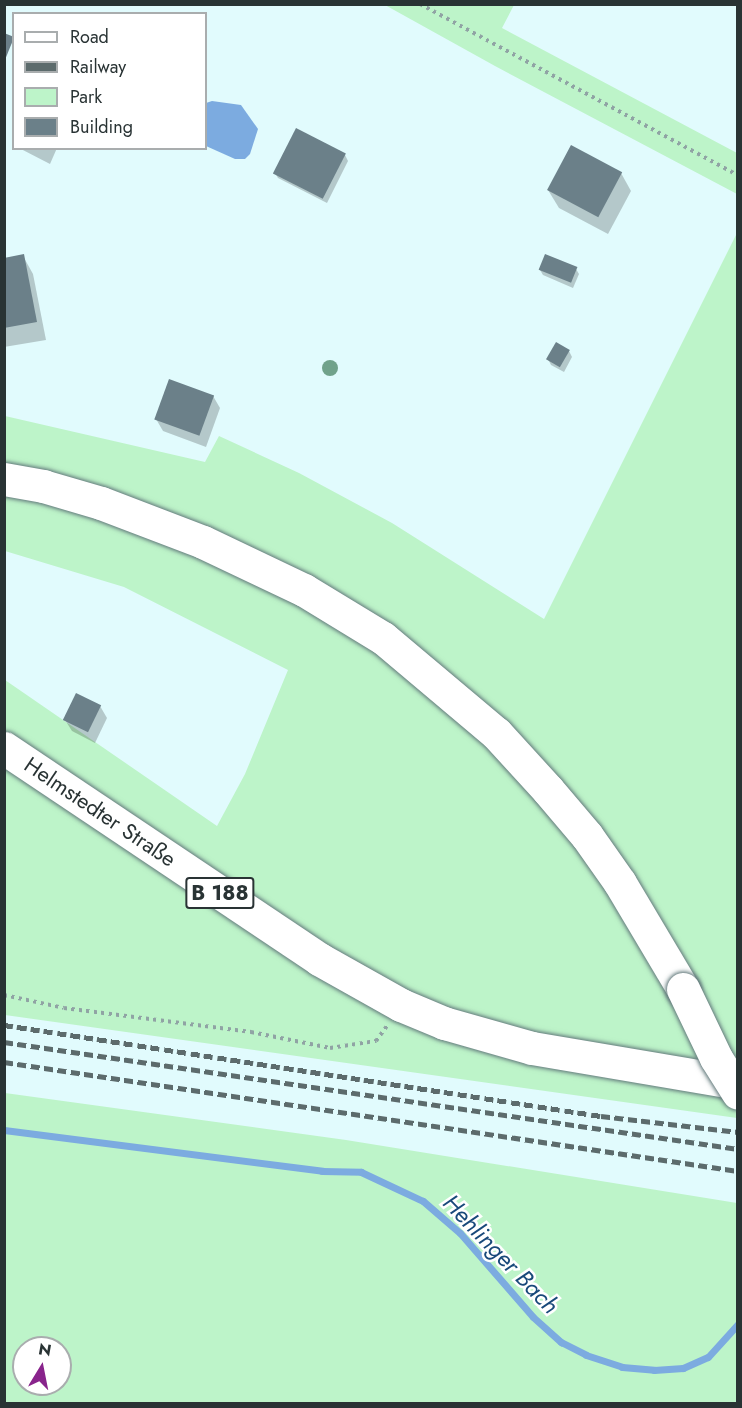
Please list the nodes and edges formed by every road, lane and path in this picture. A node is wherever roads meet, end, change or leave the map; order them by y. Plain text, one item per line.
1 (420, 4) edge
2 (738, 175) edge
3 (4, 479) edge
4 (4, 748) edge
5 (4, 995) edge
6 (401, 1005) junction
7 (738, 1083) edge
8 (738, 1093) edge

1 - 2 path
3 - 8 main road, bridge
4 - 6 main road, Helmstedter Straße / B 188
5 - 6 path
6 - 7 main road, Helmstedter Straße / B 188

